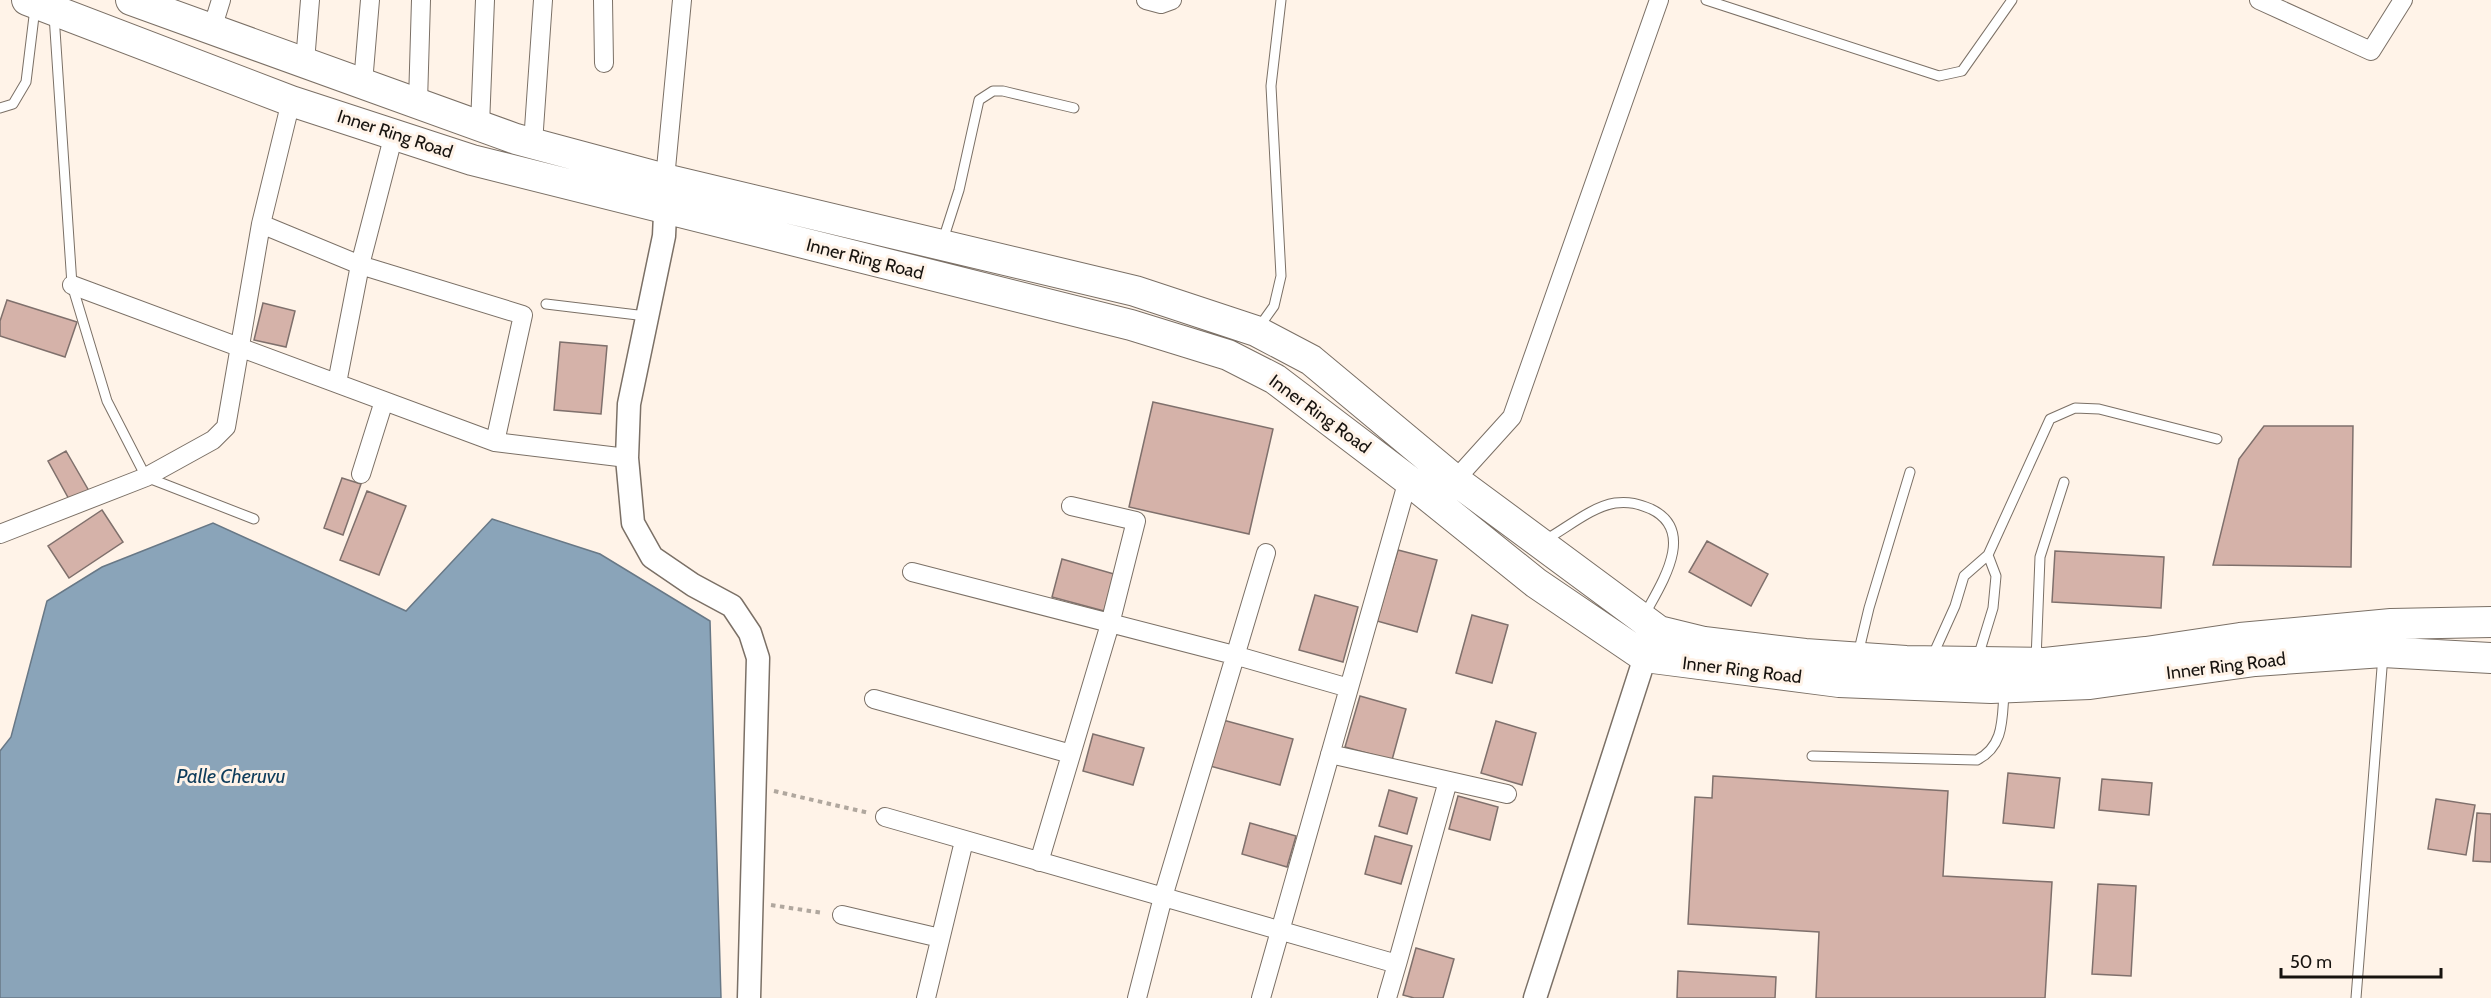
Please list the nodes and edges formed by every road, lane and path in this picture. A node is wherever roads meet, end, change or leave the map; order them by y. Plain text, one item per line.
1 (131, 0) edge
2 (221, 0) edge
3 (310, 0) edge
4 (370, 0) edge
5 (421, 0) edge
6 (485, 0) edge
7 (543, 0) edge
8 (603, 0) edge
9 (682, 0) edge
10 (1146, 0) edge
11 (1172, 0) edge
12 (1281, 0) edge
13 (1659, 0) edge
14 (1706, 0) edge
15 (2012, 0) edge
16 (2259, 0) edge
17 (2403, 0) edge
18 (39, 4) edge
19 (212, 28) junction
20 (305, 62) junction
21 (604, 63) dead end
22 (363, 83) junction
23 (291, 101) junction
24 (418, 102) junction
25 (0, 108) edge
26 (1074, 108) dead end
27 (480, 125) junction
28 (394, 134) junction
29 (533, 143) junction
30 (665, 179) junction
31 (667, 210) junction
32 (261, 224) junction
33 (942, 245) junction
34 (360, 265) junction
35 (72, 285) junction
36 (546, 304) dead end
37 (646, 316) junction
38 (1256, 331) junction
39 (239, 347) junction
40 (337, 383) junction
41 (384, 401) junction
42 (2217, 439) dead end
43 (495, 442) junction
44 (627, 458) junction
45 (1910, 472) dead end
46 (361, 474) dead end
47 (146, 477) junction
48 (1408, 480) junction
49 (1455, 480) junction
50 (2064, 482) dead end
51 (1071, 506) dead end
52 (254, 519) dead end
53 (0, 534) edge
54 (1541, 543) junction
55 (1266, 553) dead end
56 (1988, 555) junction
57 (912, 572) dead end
58 (2491, 622) edge
59 (1110, 624) junction
60 (1651, 625) junction
61 (2383, 652) junction
62 (1233, 655) junction
63 (1645, 657) junction
64 (1857, 658) junction
65 (2491, 658) edge
66 (1977, 662) junction
67 (2036, 662) junction
68 (1928, 674) junction
69 (2004, 687) junction
70 (1349, 688) junction
71 (874, 699) dead end
72 (1071, 754) junction
73 (1330, 754) junction
74 (1812, 756) dead end
75 (1448, 781) junction
76 (756, 787) junction
77 (1507, 794) dead end
78 (885, 817) joint
79 (964, 841) junction
80 (1039, 862) junction
81 (1163, 897) junction
82 (752, 902) junction
83 (842, 915) joint
84 (1280, 931) junction
85 (940, 939) junction
86 (1398, 964) junction
87 (749, 998) edge
88 (926, 998) edge
89 (1137, 998) edge
90 (1261, 998) edge
91 (1387, 998) edge
92 (1535, 998) edge
93 (2356, 998) edge

1 - 19 highway, Inner Ring Road
2 - 19 street
3 - 20 street
4 - 22 street
5 - 24 street
6 - 27 street
7 - 29 street
8 - 21 street
9 - 30 street
10 - 11 street
12 - 38 lane
13 - 49 street
14 - 15 lane
16 - 17 street
18 - 23 highway, Inner Ring Road
18 - 25 lane
18 - 35 lane
19 - 20 highway, Inner Ring Road
20 - 22 highway, Inner Ring Road
22 - 24 highway, Inner Ring Road
23 - 28 highway, Inner Ring Road
23 - 32 street
24 - 27 highway, Inner Ring Road
26 - 33 lane
27 - 29 highway, Inner Ring Road
28 - 31 highway, Inner Ring Road
28 - 34 street
29 - 30 highway, Inner Ring Road
30 - 31 street
30 - 33 highway, Inner Ring Road
31 - 37 street
31 - 48 highway, Inner Ring Road
32 - 34 street
32 - 39 street
33 - 38 highway, Inner Ring Road
34 - 40 street
34 - 43 street
35 - 39 street
35 - 47 lane
36 - 37 lane
37 - 44 street
38 - 49 highway, Inner Ring Road
39 - 40 street
39 - 47 street
40 - 41 street
41 - 43 street
41 - 46 street
42 - 56 lane
43 - 44 street
44 - 76 street
45 - 64 lane
47 - 52 lane
47 - 53 street
48 - 49 street
48 - 63 highway, Inner Ring Road
48 - 70 street
49 - 54 highway, Inner Ring Road
50 - 67 lane
51 - 59 street
54 - 60 highway, Inner Ring Road
54 - 60 lane
55 - 62 street
56 - 66 lane
56 - 68 lane
57 - 59 street
58 - 67 highway, Inner Ring Road
59 - 62 street
59 - 72 street
60 - 63 street
60 - 64 highway, Inner Ring Road
61 - 65 highway, Inner Ring Road
61 - 69 highway, Inner Ring Road
61 - 93 lane
62 - 70 street
62 - 81 street
63 - 68 highway, Inner Ring Road
63 - 92 street
64 - 68 highway, Inner Ring Road
66 - 67 highway, Inner Ring Road
66 - 68 highway, Inner Ring Road
68 - 69 highway, Inner Ring Road
69 - 74 lane
70 - 73 street
71 - 72 street
72 - 80 street
73 - 75 street
73 - 84 street
75 - 77 street
75 - 86 street
76 - 78 path
76 - 82 street
78 - 79 street
79 - 80 street
79 - 85 street
80 - 81 street
81 - 84 street
81 - 89 street
82 - 83 path
82 - 87 street
83 - 85 street
84 - 86 street
84 - 90 street
85 - 88 street
86 - 91 street

